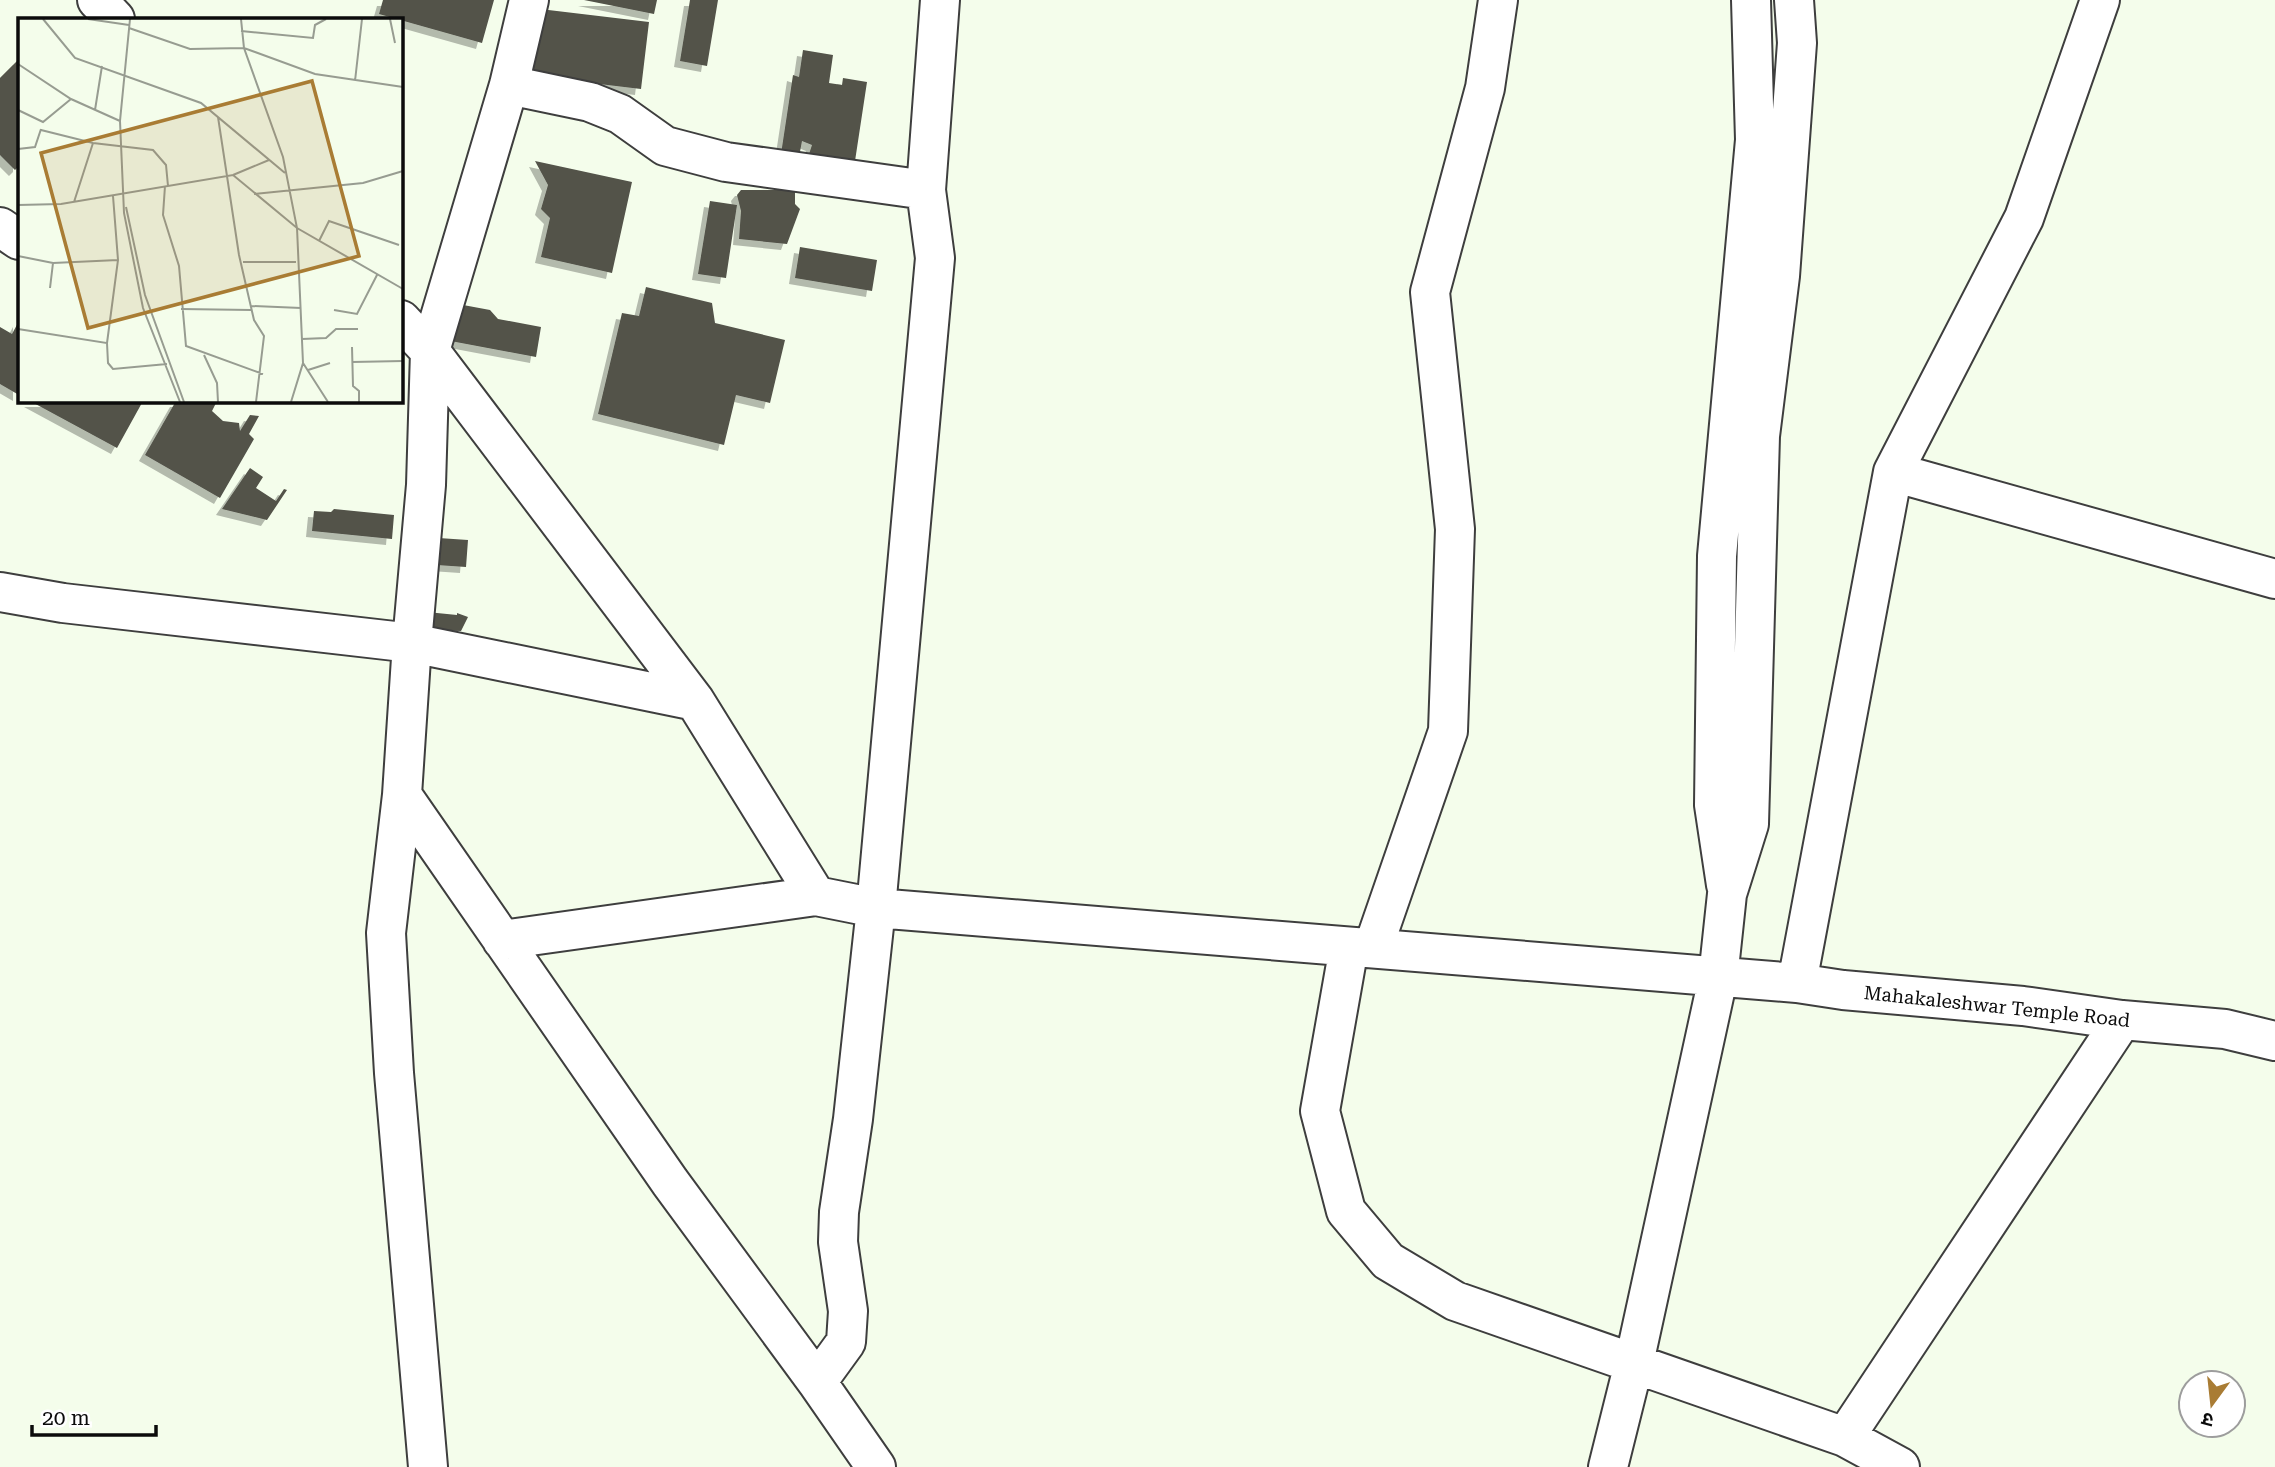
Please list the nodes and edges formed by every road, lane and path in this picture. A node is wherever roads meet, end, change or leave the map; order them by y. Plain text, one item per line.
1 (97, 0) edge
2 (529, 0) edge
3 (940, 0) edge
4 (1498, 0) edge
5 (1751, 0) edge
6 (1794, 0) edge
7 (2100, 0) edge
8 (114, 18) edge
9 (509, 85) junction
10 (926, 190) junction
11 (0, 227) edge
12 (18, 239) edge
13 (402, 321) edge
14 (430, 351) junction
15 (1893, 472) junction
16 (2275, 579) edge
17 (0, 592) edge
18 (412, 643) junction
19 (695, 701) junction
20 (402, 795) junction
21 (1727, 894) junction
22 (816, 896) junction
23 (876, 908) junction
24 (502, 940) junction
25 (1361, 947) junction
26 (1718, 978) junction
27 (1797, 983) junction
28 (2122, 1020) junction
29 (2275, 1041) edge
30 (1633, 1363) junction
31 (817, 1382) junction
32 (1845, 1437) junction
33 (428, 1467) edge
34 (876, 1467) edge
35 (1608, 1467) edge
36 (1900, 1467) edge

1 - 8 street
2 - 9 street
3 - 10 street
4 - 25 street
5 - 21 street
6 - 21 street
7 - 15 street
9 - 10 street
9 - 14 street
10 - 23 street
11 - 12 street
13 - 14 street
14 - 18 street
14 - 19 street
15 - 16 street
15 - 27 street
17 - 18 street
18 - 19 street
18 - 20 street
19 - 22 street
20 - 24 street
20 - 33 street
21 - 26 street
22 - 23 street, Mahakaleshwar Temple Road
22 - 24 street, Mahakaleshwar Temple Road
23 - 25 street, Mahakaleshwar Temple Road
23 - 31 street
24 - 31 street
25 - 26 street, Mahakaleshwar Temple Road
25 - 30 street
26 - 27 street, Mahakaleshwar Temple Road
26 - 30 street
27 - 28 street, Mahakaleshwar Temple Road
28 - 29 street, Mahakaleshwar Temple Road
28 - 32 street
30 - 32 street
30 - 35 street
31 - 34 street
32 - 36 street

